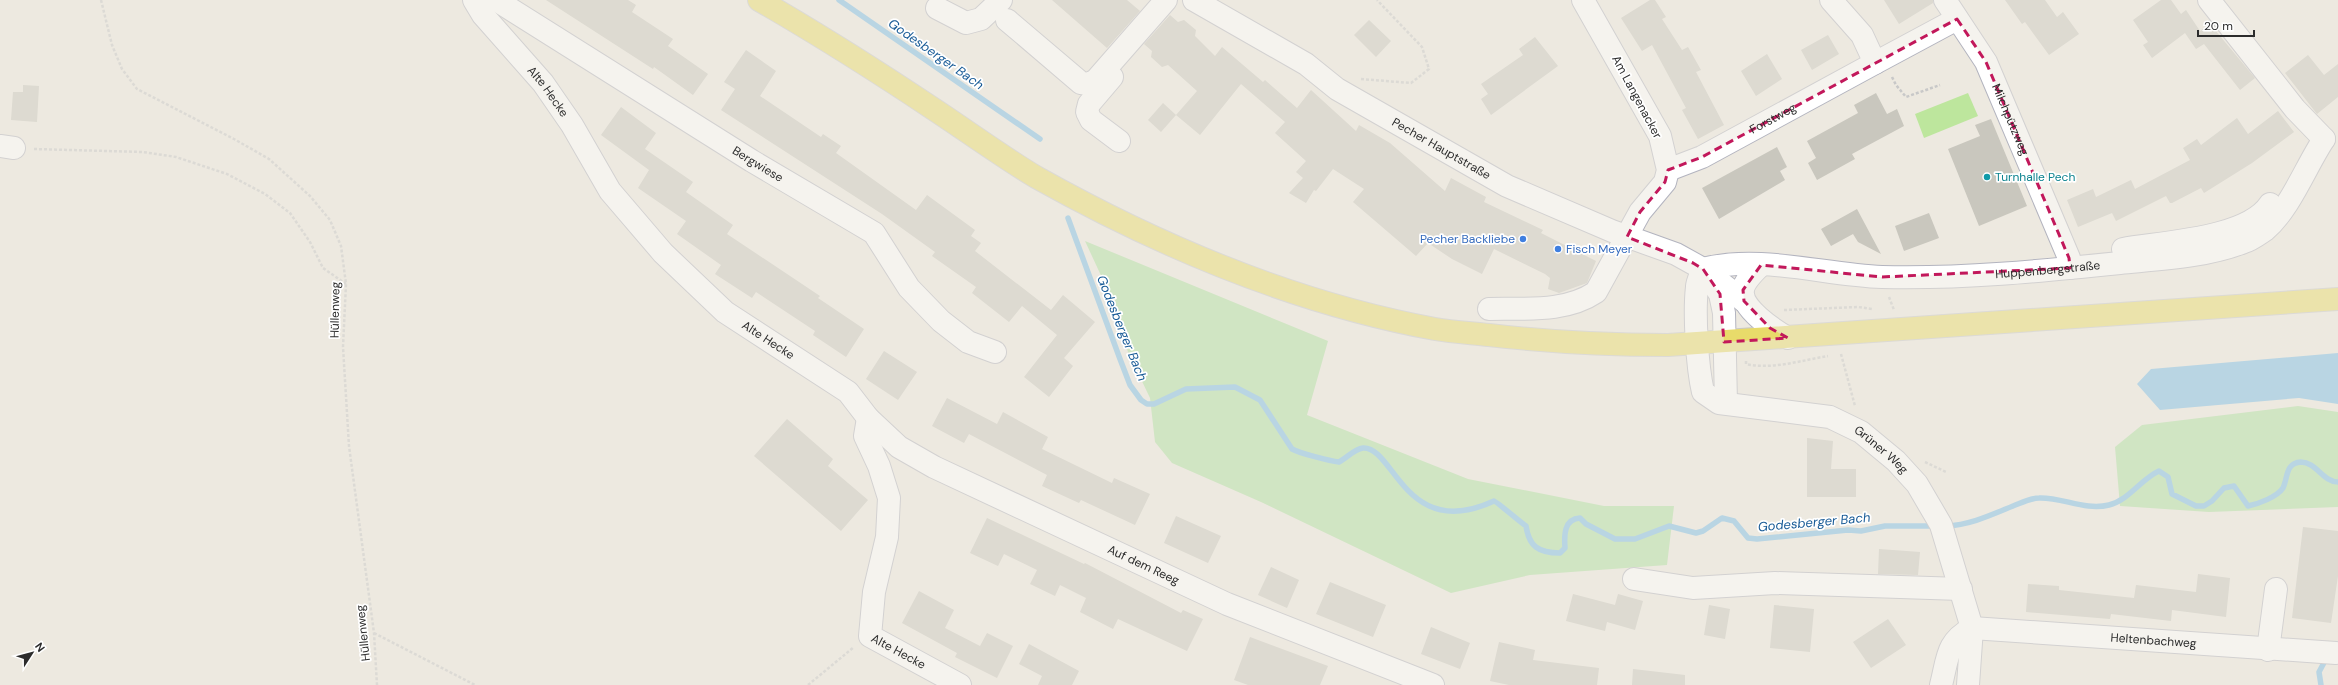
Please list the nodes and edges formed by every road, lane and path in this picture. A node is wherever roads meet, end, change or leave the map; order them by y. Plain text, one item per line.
1 (101, 0) edge
2 (474, 0) edge
3 (496, 0) edge
4 (759, 0) edge
5 (1166, 0) edge
6 (1178, 0) edge
7 (1194, 0) edge
8 (1377, 0) edge
9 (1583, 0) edge
10 (1831, 0) edge
11 (1945, 0) edge
12 (2209, 0) edge
13 (937, 8) dead end
14 (1004, 10) edge
15 (1957, 19) junction
16 (1879, 61) junction
17 (1331, 84) junction
18 (1940, 85) dead end
19 (2331, 136) edge
20 (1119, 141) dead end
21 (7, 147) edge
22 (1668, 170) junction
23 (1627, 237) junction
24 (2069, 263) junction
25 (1761, 265) junction
26 (1703, 269) junction
27 (346, 284) junction
28 (2338, 299) edge
29 (1744, 301) junction
30 (1489, 309) dead end
31 (1788, 338) junction
32 (1724, 342) junction
33 (1698, 344) junction
34 (995, 352) dead end
35 (1746, 364) dead end
36 (1726, 403) junction
37 (868, 418) junction
38 (1860, 432) junction
39 (1634, 579) dead end
40 (2276, 589) dead end
41 (1961, 590) junction
42 (1972, 628) junction
43 (374, 633) junction
44 (870, 636) junction
45 (2268, 650) junction
46 (2330, 653) dead end
47 (377, 685) edge
48 (475, 685) edge
49 (808, 685) edge
50 (960, 685) edge
51 (1434, 685) edge
52 (1941, 685) edge
53 (1968, 685) edge

1 - 27 path, Hüllenweg
2 - 37 street, Alte Hecke
3 - 34 street, Bergwiese
4 - 33 main road
5 - 14 street
6 - 20 street
7 - 17 street, Pecher Hauptstraße
8 - 17 path
9 - 22 street, Am Langenacker
10 - 16 street
11 - 15 street, Milchpützweg
12 - 19 street
13 - 14 street
15 - 16 street, Forstweg
15 - 24 street, Milchpützweg
16 - 18 path
16 - 22 street, Forstweg
17 - 23 street, Pecher Hauptstraße
19 - 24 street, Huppenbergstraße
21 - 27 path
22 - 23 street
23 - 26 street, Pecher Hauptstraße
23 - 30 street
24 - 25 street, Huppenbergstraße
25 - 26 street, Huppenbergstraße
25 - 29 street
26 - 29 street, Pecher Hauptstraße
26 - 32 street, Pecher Hauptstraße
26 - 33 street
27 - 43 path, Hüllenweg
28 - 31 main road
29 - 31 street, Pecher Hauptstraße
31 - 32 main road
32 - 33 main road
32 - 36 street
33 - 36 street, Grüner Weg
35 - 38 path
36 - 38 street, Grüner Weg
37 - 44 street, Alte Hecke
37 - 51 street, Auf dem Reeg
38 - 41 street, Grüner Weg
39 - 41 street
40 - 45 street
41 - 42 street, Grüner Weg
42 - 45 street, Heltenbachweg
42 - 52 street
42 - 53 street, Grüner Weg
43 - 47 path, Hüllenweg
43 - 48 path
44 - 49 path
44 - 50 street, Alte Hecke
45 - 46 street, Heltenbachweg

